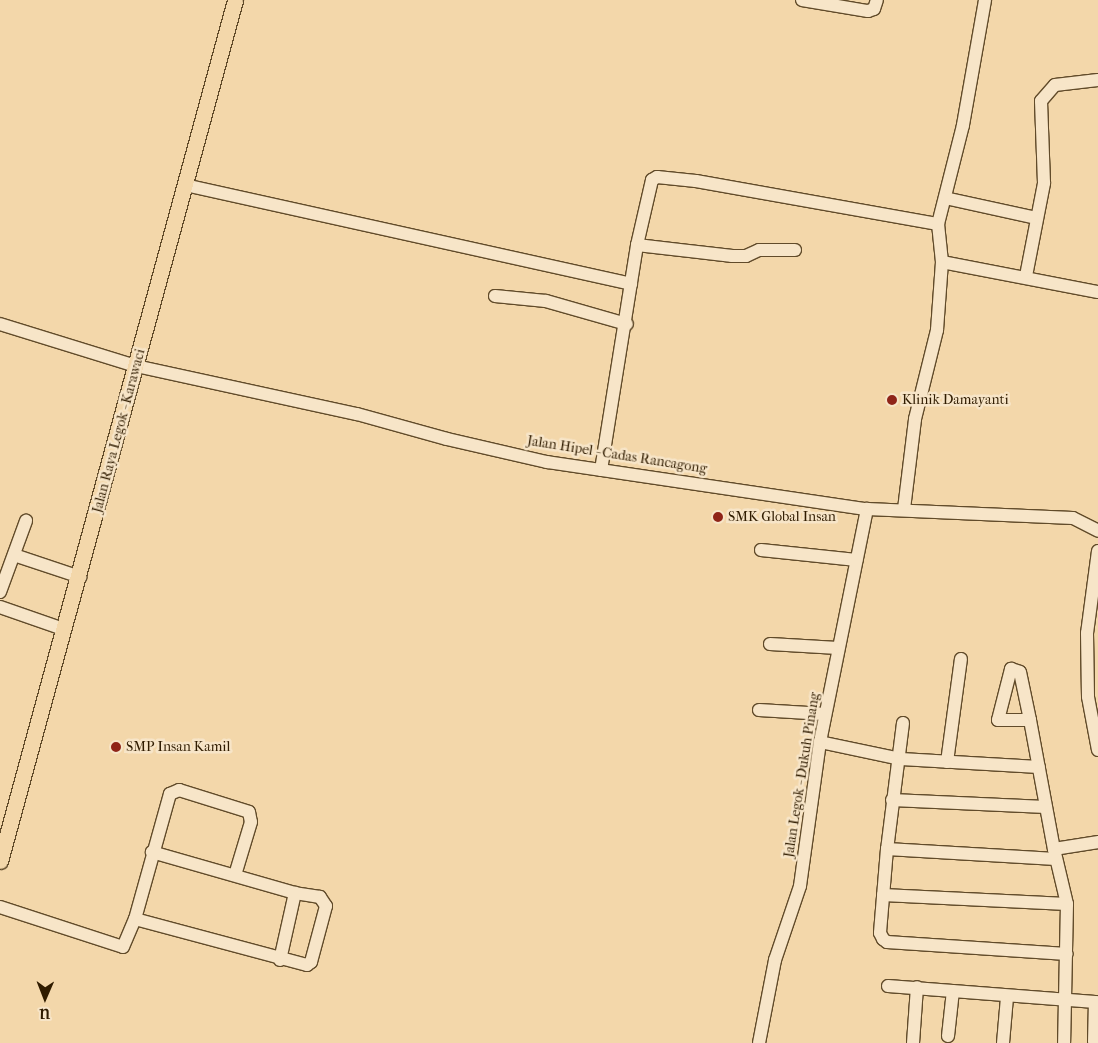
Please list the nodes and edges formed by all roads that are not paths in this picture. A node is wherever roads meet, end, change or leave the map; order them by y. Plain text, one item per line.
1 (235, 0) edge
2 (802, 0) edge
3 (877, 0) edge
4 (985, 0) edge
5 (1098, 80) edge
6 (185, 185) junction
7 (945, 198) junction
8 (1036, 218) junction
9 (938, 224) junction
10 (637, 245) junction
11 (795, 250) dead end
12 (942, 262) junction
13 (1026, 276) junction
14 (631, 284) junction
15 (1098, 292) edge
16 (495, 296) dead end
17 (0, 324) edge
18 (627, 324) junction
19 (136, 366) junction
20 (601, 470) junction
21 (867, 509) junction
22 (904, 509) junction
23 (26, 521) dead end
24 (1098, 531) edge
25 (761, 550) dead end
26 (1098, 551) edge
27 (14, 555) junction
28 (856, 560) junction
29 (80, 577) junction
30 (0, 592) edge
31 (0, 607) edge
32 (64, 629) junction
33 (770, 644) dead end
34 (838, 648) junction
35 (961, 659) dead end
36 (759, 710) dead end
37 (825, 714) junction
38 (1030, 720) dead end
39 (903, 723) dead end
40 (820, 742) junction
41 (1098, 750) edge
42 (901, 759) junction
43 (947, 762) junction
44 (1039, 767) junction
45 (892, 800) junction
46 (1046, 807) junction
47 (1098, 842) edge
48 (887, 849) junction
49 (152, 852) junction
50 (1055, 854) junction
51 (0, 861) edge
52 (235, 875) junction
53 (295, 893) junction
54 (883, 895) junction
55 (1067, 904) junction
56 (0, 908) edge
57 (135, 919) junction
58 (1067, 954) junction
59 (280, 960) junction
60 (888, 986) dead end
61 (917, 987) junction
62 (953, 990) junction
63 (1007, 997) junction
64 (1065, 1002) junction
65 (1097, 1002) edge
66 (948, 1036) dead end
67 (1094, 1042) edge
68 (760, 1043) edge
69 (914, 1043) edge
70 (1003, 1043) edge
71 (1064, 1043) edge

1 - 6 main road, Jalan Raya Legok - Karawaci
2 - 3 street
4 - 7 street
5 - 8 street
6 - 14 street
6 - 19 main road, Jalan Raya Legok - Karawaci
7 - 8 street
7 - 9 street
8 - 13 street
9 - 10 street
9 - 12 street
10 - 11 street
10 - 14 street
12 - 13 street
12 - 22 street
13 - 15 street
14 - 18 street
16 - 18 street
17 - 19 street, Jalan Hipel - Cadas Rancagong
18 - 20 street
19 - 20 street, Jalan Hipel - Cadas Rancagong
19 - 29 main road, Jalan Raya Legok - Karawaci
20 - 21 street, Jalan Hipel - Cadas Rancagong
21 - 22 street, Jalan Hipel - Cadas Rancagong
21 - 28 street, Jalan Legok - Dukuh Pinang
22 - 24 street, Jalan Hipel - Cadas Rancagong
23 - 27 street
25 - 28 street
26 - 41 street
27 - 29 street
27 - 30 street
28 - 34 street, Jalan Legok - Dukuh Pinang
29 - 32 main road, Jalan Raya Legok - Karawaci
31 - 32 street
32 - 51 main road, Jalan Raya Legok - Karawaci
33 - 34 street
34 - 37 street, Jalan Legok - Dukuh Pinang
35 - 43 street
36 - 37 street
37 - 40 street, Jalan Legok - Dukuh Pinang
38 - 44 street
39 - 42 street
40 - 42 street
40 - 68 street, Jalan Legok - Dukuh Pinang
42 - 43 street
42 - 45 street
43 - 44 street
44 - 46 street
45 - 46 street
45 - 48 street
46 - 50 street
47 - 50 street
48 - 50 street
48 - 54 street
49 - 52 street
49 - 52 street
49 - 57 street
50 - 55 street
52 - 53 street
53 - 59 street
53 - 59 street
54 - 55 street
54 - 58 street
55 - 58 street
56 - 57 street
57 - 59 street
58 - 64 street
60 - 61 street
61 - 62 street
61 - 69 street
62 - 63 street
62 - 66 street
63 - 64 street
63 - 70 street
64 - 65 street
64 - 71 street
65 - 67 street

